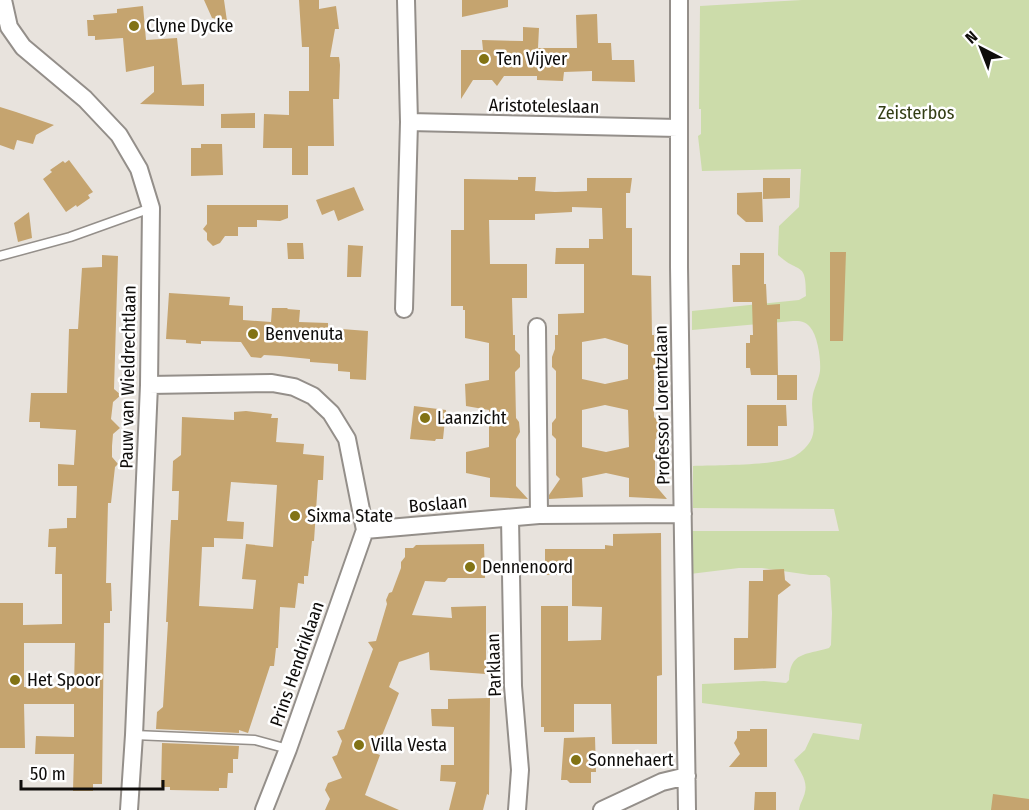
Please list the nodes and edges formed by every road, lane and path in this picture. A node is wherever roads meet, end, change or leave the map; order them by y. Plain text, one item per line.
1 (3, 0) edge
2 (406, 0) edge
3 (679, 0) edge
4 (409, 122) junction
5 (678, 128) junction
6 (151, 208) junction
7 (0, 256) edge
8 (404, 309) dead end
9 (537, 327) dead end
10 (150, 385) junction
11 (683, 514) junction
12 (539, 515) junction
13 (510, 518) junction
14 (365, 530) junction
15 (134, 735) junction
16 (288, 749) junction
17 (687, 776) junction
18 (129, 810) edge
19 (264, 810) edge
20 (517, 810) edge
21 (602, 810) edge
22 (687, 810) edge

1 - 6 street, Pauw van Wieldrechtlaan
2 - 4 street
3 - 5 street, Professor Lorentzlaan
4 - 5 street, Aristoteleslaan
4 - 8 street
5 - 11 street, Professor Lorentzlaan
6 - 7 lane
6 - 10 street, Pauw van Wieldrechtlaan
9 - 12 street
10 - 14 street
10 - 15 street, Pauw van Wieldrechtlaan
11 - 12 street, Boslaan
11 - 17 street, Professor Lorentzlaan
12 - 13 street, Boslaan
13 - 14 street, Boslaan
13 - 20 street, Parklaan
14 - 16 street, Prins Hendriklaan
15 - 16 lane
15 - 18 street, Pauw van Wieldrechtlaan
16 - 19 street, Prins Hendriklaan
17 - 21 street
17 - 22 street, Professor Lorentzlaan

